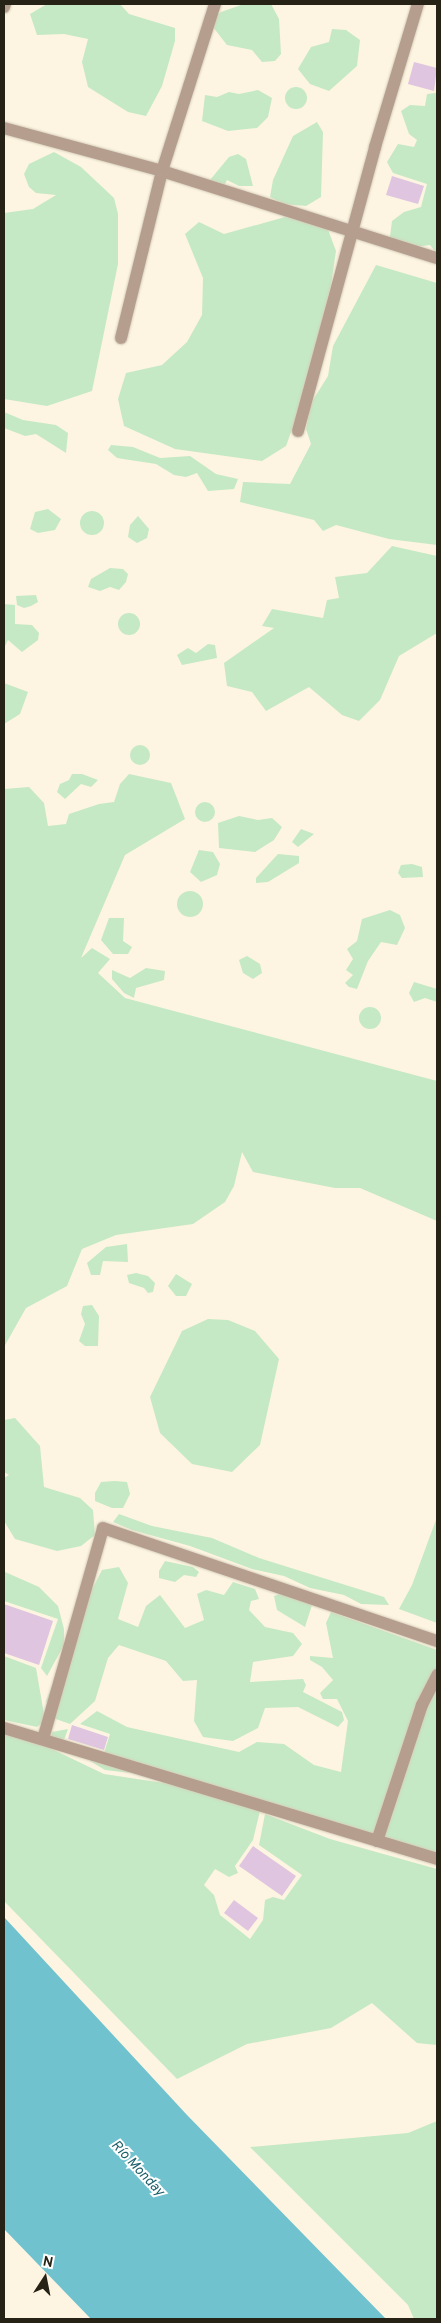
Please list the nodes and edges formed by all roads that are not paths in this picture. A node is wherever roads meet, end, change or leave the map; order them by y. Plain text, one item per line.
1 (215, 4) edge
2 (418, 4) edge
3 (4, 128) edge
4 (162, 171) junction
5 (352, 231) junction
6 (437, 258) edge
7 (121, 338) dead end
8 (298, 431) dead end
9 (437, 1641) edge
10 (437, 1676) edge
11 (4, 1728) edge
12 (43, 1739) junction
13 (377, 1841) junction
14 (437, 1859) edge

1 - 4 street
2 - 5 street
3 - 4 street
4 - 5 street
4 - 7 street
5 - 6 street
5 - 8 street
9 - 12 street
10 - 13 street
11 - 12 street
12 - 13 street
13 - 14 street

